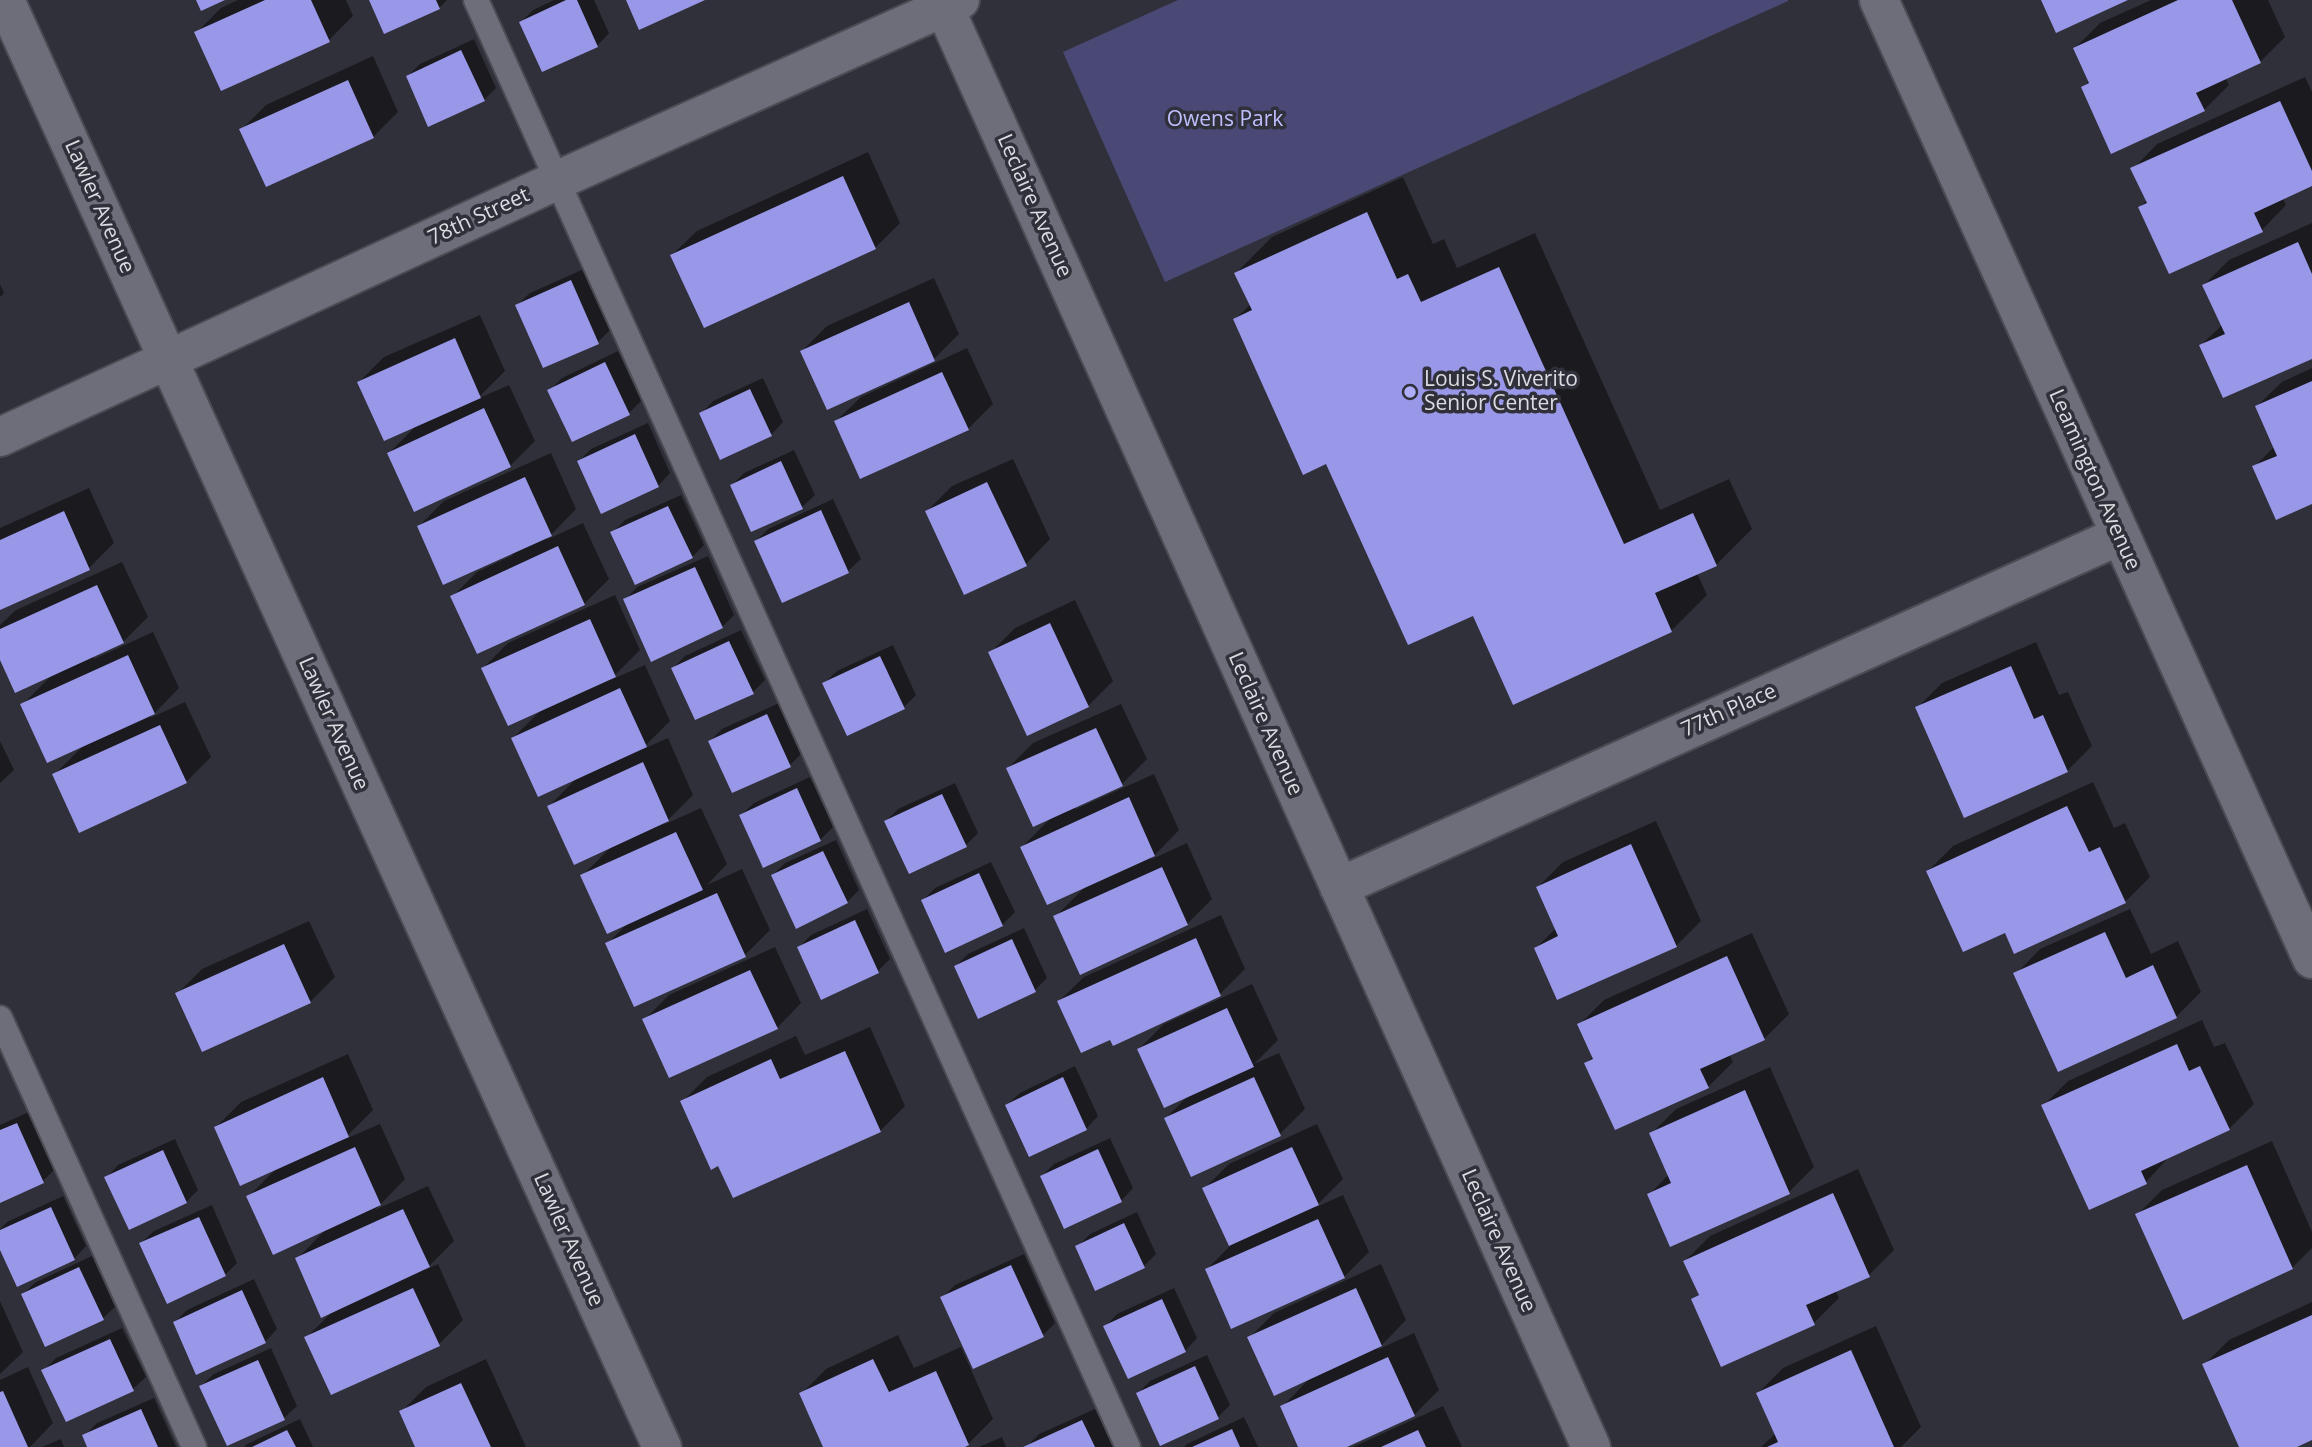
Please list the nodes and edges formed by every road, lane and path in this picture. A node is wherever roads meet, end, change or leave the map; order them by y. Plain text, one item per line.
1 (5, 0) edge
2 (476, 0) edge
3 (1879, 0) edge
4 (949, 2) edge
5 (558, 180) junction
6 (168, 360) junction
7 (0, 437) edge
8 (2119, 536) junction
9 (1339, 887) junction
10 (2312, 959) edge
11 (0, 1018) edge
12 (194, 1447) edge
13 (662, 1447) edge
14 (1128, 1447) edge
15 (1591, 1447) edge

1 - 6 street, Lawler Avenue
2 - 5 lane
3 - 8 street, Leamington Avenue
4 - 5 street, 78th Street
4 - 9 street, Leclaire Avenue
5 - 6 street, 78th Street
5 - 14 lane
6 - 7 street, 78th Street
6 - 13 street, Lawler Avenue
8 - 9 street, 77th Place
8 - 10 street, Leamington Avenue
9 - 15 street, Leclaire Avenue
11 - 12 lane

